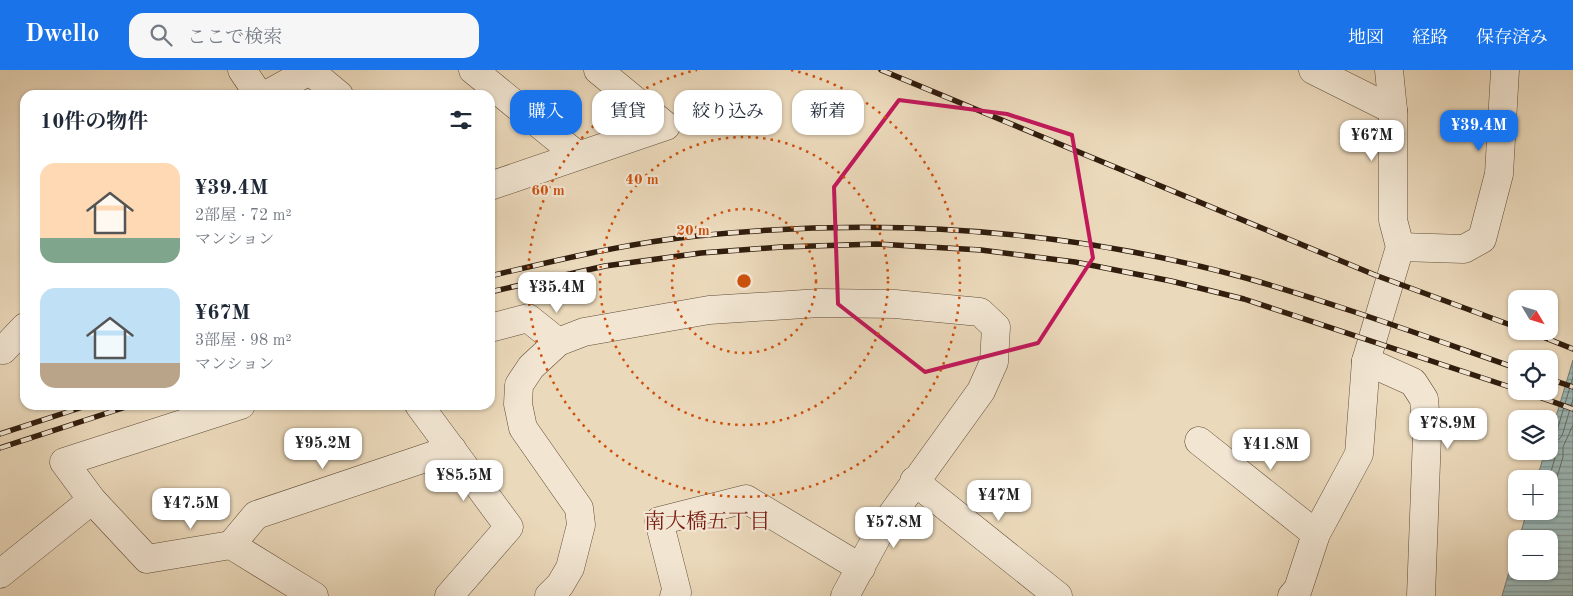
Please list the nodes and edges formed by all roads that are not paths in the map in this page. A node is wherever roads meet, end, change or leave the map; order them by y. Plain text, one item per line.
1 (242, 70) edge
2 (311, 70) edge
3 (473, 70) edge
4 (598, 70) edge
5 (1313, 70) edge
6 (1390, 70) edge
7 (1505, 70) edge
8 (256, 90) edge
9 (275, 90) edge
10 (333, 90) edge
11 (1392, 110) junction
12 (577, 156) junction
13 (495, 184) edge
14 (1400, 247) junction
15 (495, 327) edge
16 (20, 334) edge
17 (558, 342) junction
18 (9, 348) edge
19 (1366, 361) junction
20 (225, 410) edge
21 (423, 410) edge
22 (1199, 442) dead end
23 (452, 449) junction
24 (914, 481) junction
25 (92, 500) junction
26 (1316, 534) junction
27 (231, 545) junction
28 (0, 574) edge
29 (855, 587) edge
30 (314, 596) edge
31 (449, 596) edge
32 (549, 596) edge
33 (674, 596) edge
34 (1058, 596) edge
35 (1292, 596) edge
36 (1421, 596) edge

1 - 8 street
2 - 9 street
2 - 10 street
3 - 12 street
4 - 12 street
5 - 11 street
6 - 11 street
7 - 14 street
11 - 14 street
12 - 13 street
14 - 19 street
15 - 17 street
16 - 18 street
17 - 24 street
17 - 32 street
19 - 26 street
19 - 36 street
20 - 25 street
21 - 23 street
22 - 26 street
23 - 27 street
23 - 31 street
24 - 29 street
24 - 34 street
25 - 27 street
25 - 28 street
26 - 35 street
27 - 30 street
29 - 33 street

